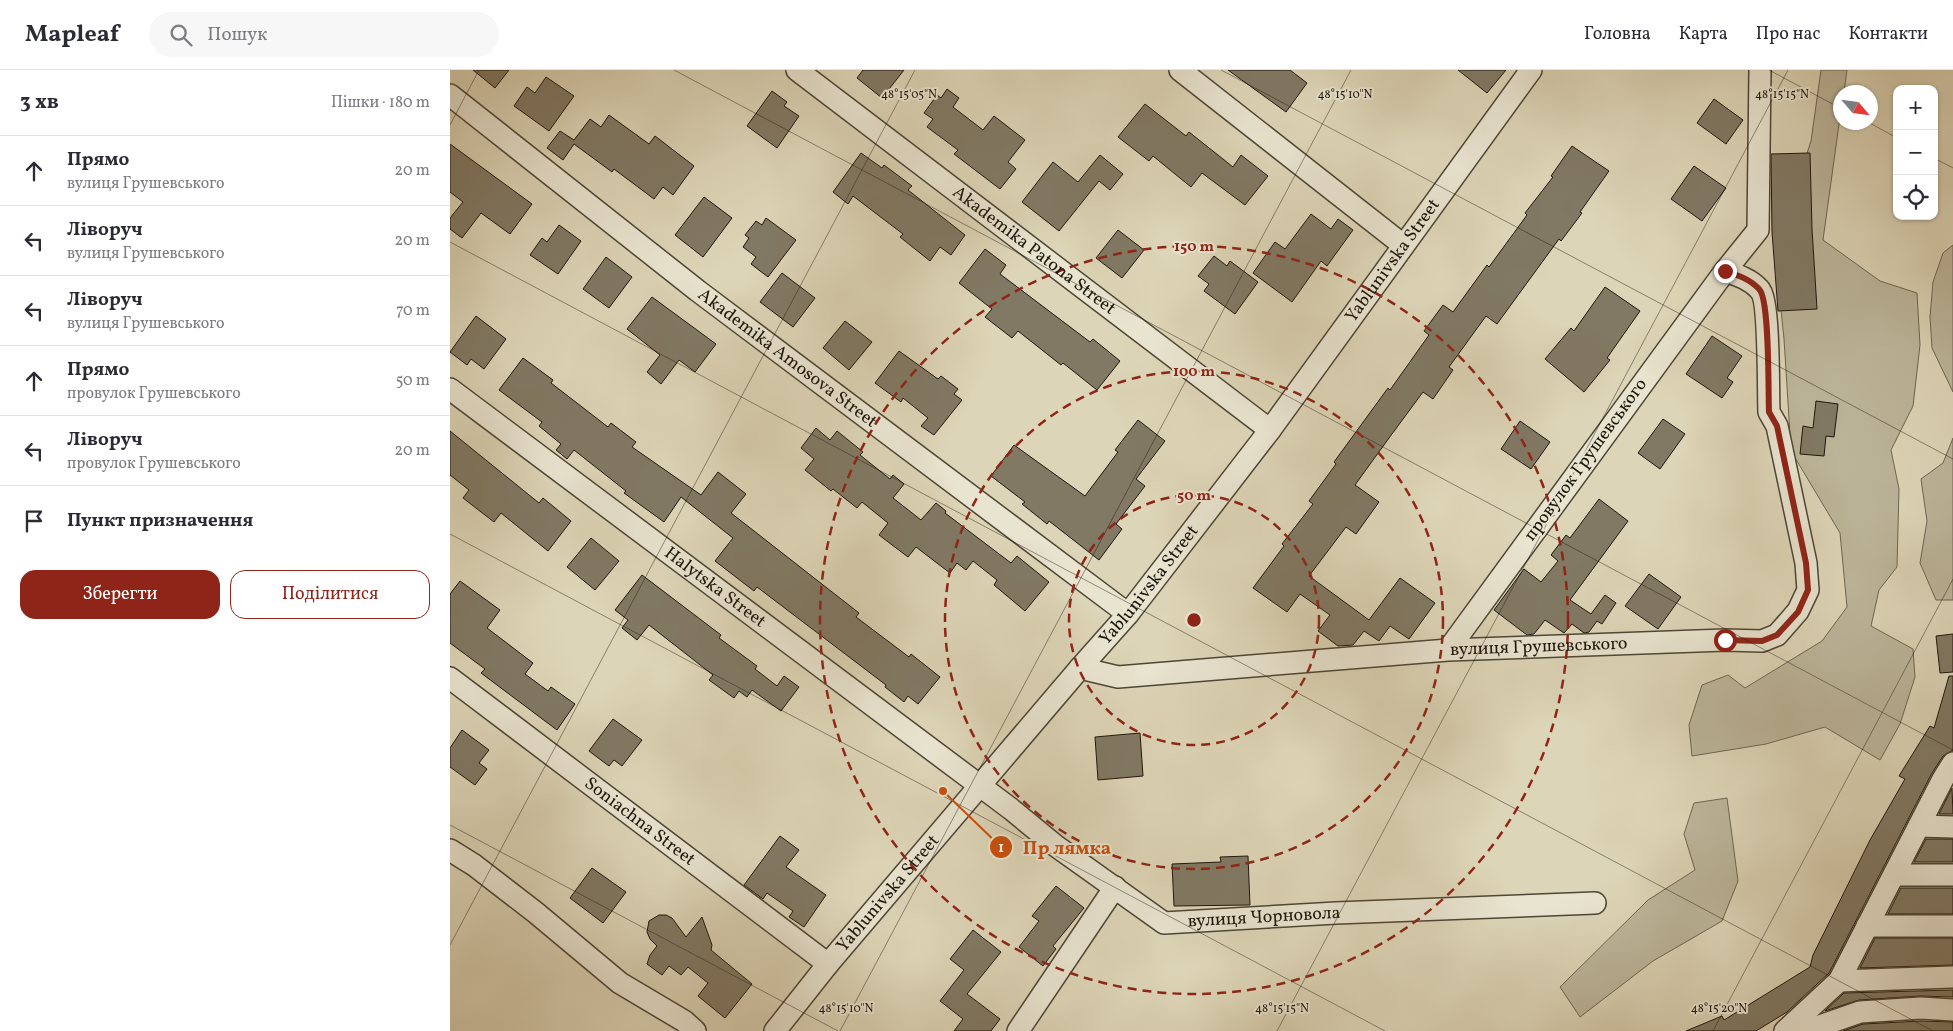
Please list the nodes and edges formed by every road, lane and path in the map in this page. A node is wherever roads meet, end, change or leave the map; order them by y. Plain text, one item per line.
1 (797, 70) edge
2 (1180, 70) edge
3 (1531, 70) edge
4 (1760, 70) edge
5 (450, 95) edge
6 (1403, 245) junction
7 (1725, 271) junction
8 (450, 389) edge
9 (1270, 430) junction
10 (1128, 614) junction
11 (1448, 650) junction
12 (1080, 668) junction
13 (450, 678) edge
14 (1950, 774) edge
15 (980, 786) junction
16 (1919, 826) junction
17 (1953, 827) edge
18 (450, 850) edge
19 (1894, 875) junction
20 (1953, 875) edge
21 (1115, 888) junction
22 (1595, 904) dead end
23 (1867, 926) junction
24 (1953, 926) edge
25 (828, 964) junction
26 (1953, 978) edge
27 (1839, 982) junction
28 (1953, 1010) edge
29 (1788, 1030) edge
30 (695, 1031) edge
31 (776, 1031) edge
32 (1018, 1031) edge

1 - 9 street, Akademika Patona Street
2 - 6 street
3 - 6 street, Yablunivska Street
4 - 7 street, провулок Грушевського
5 - 10 street, Akademika Amosova Street
6 - 9 street, Yablunivska Street
7 - 11 street, провулок Грушевського
7 - 11 street, вулиця Грушевського
8 - 15 street, Halytska Street
9 - 10 street, Yablunivska Street
10 - 12 street, Yablunivska Street
11 - 12 street, вулиця Грушевського
12 - 15 street, Yablunivska Street
13 - 25 street, Soniachna Street
14 - 16 street
15 - 21 street, вулиця Чорновола
15 - 25 street, Yablunivska Street
16 - 17 street
16 - 19 street
18 - 30 street
19 - 20 street
19 - 23 street
21 - 22 street, вулиця Чорновола
21 - 32 street
23 - 24 street
23 - 27 street
25 - 31 street, Yablunivska Street
26 - 27 street
27 - 29 street
28 - 29 street

